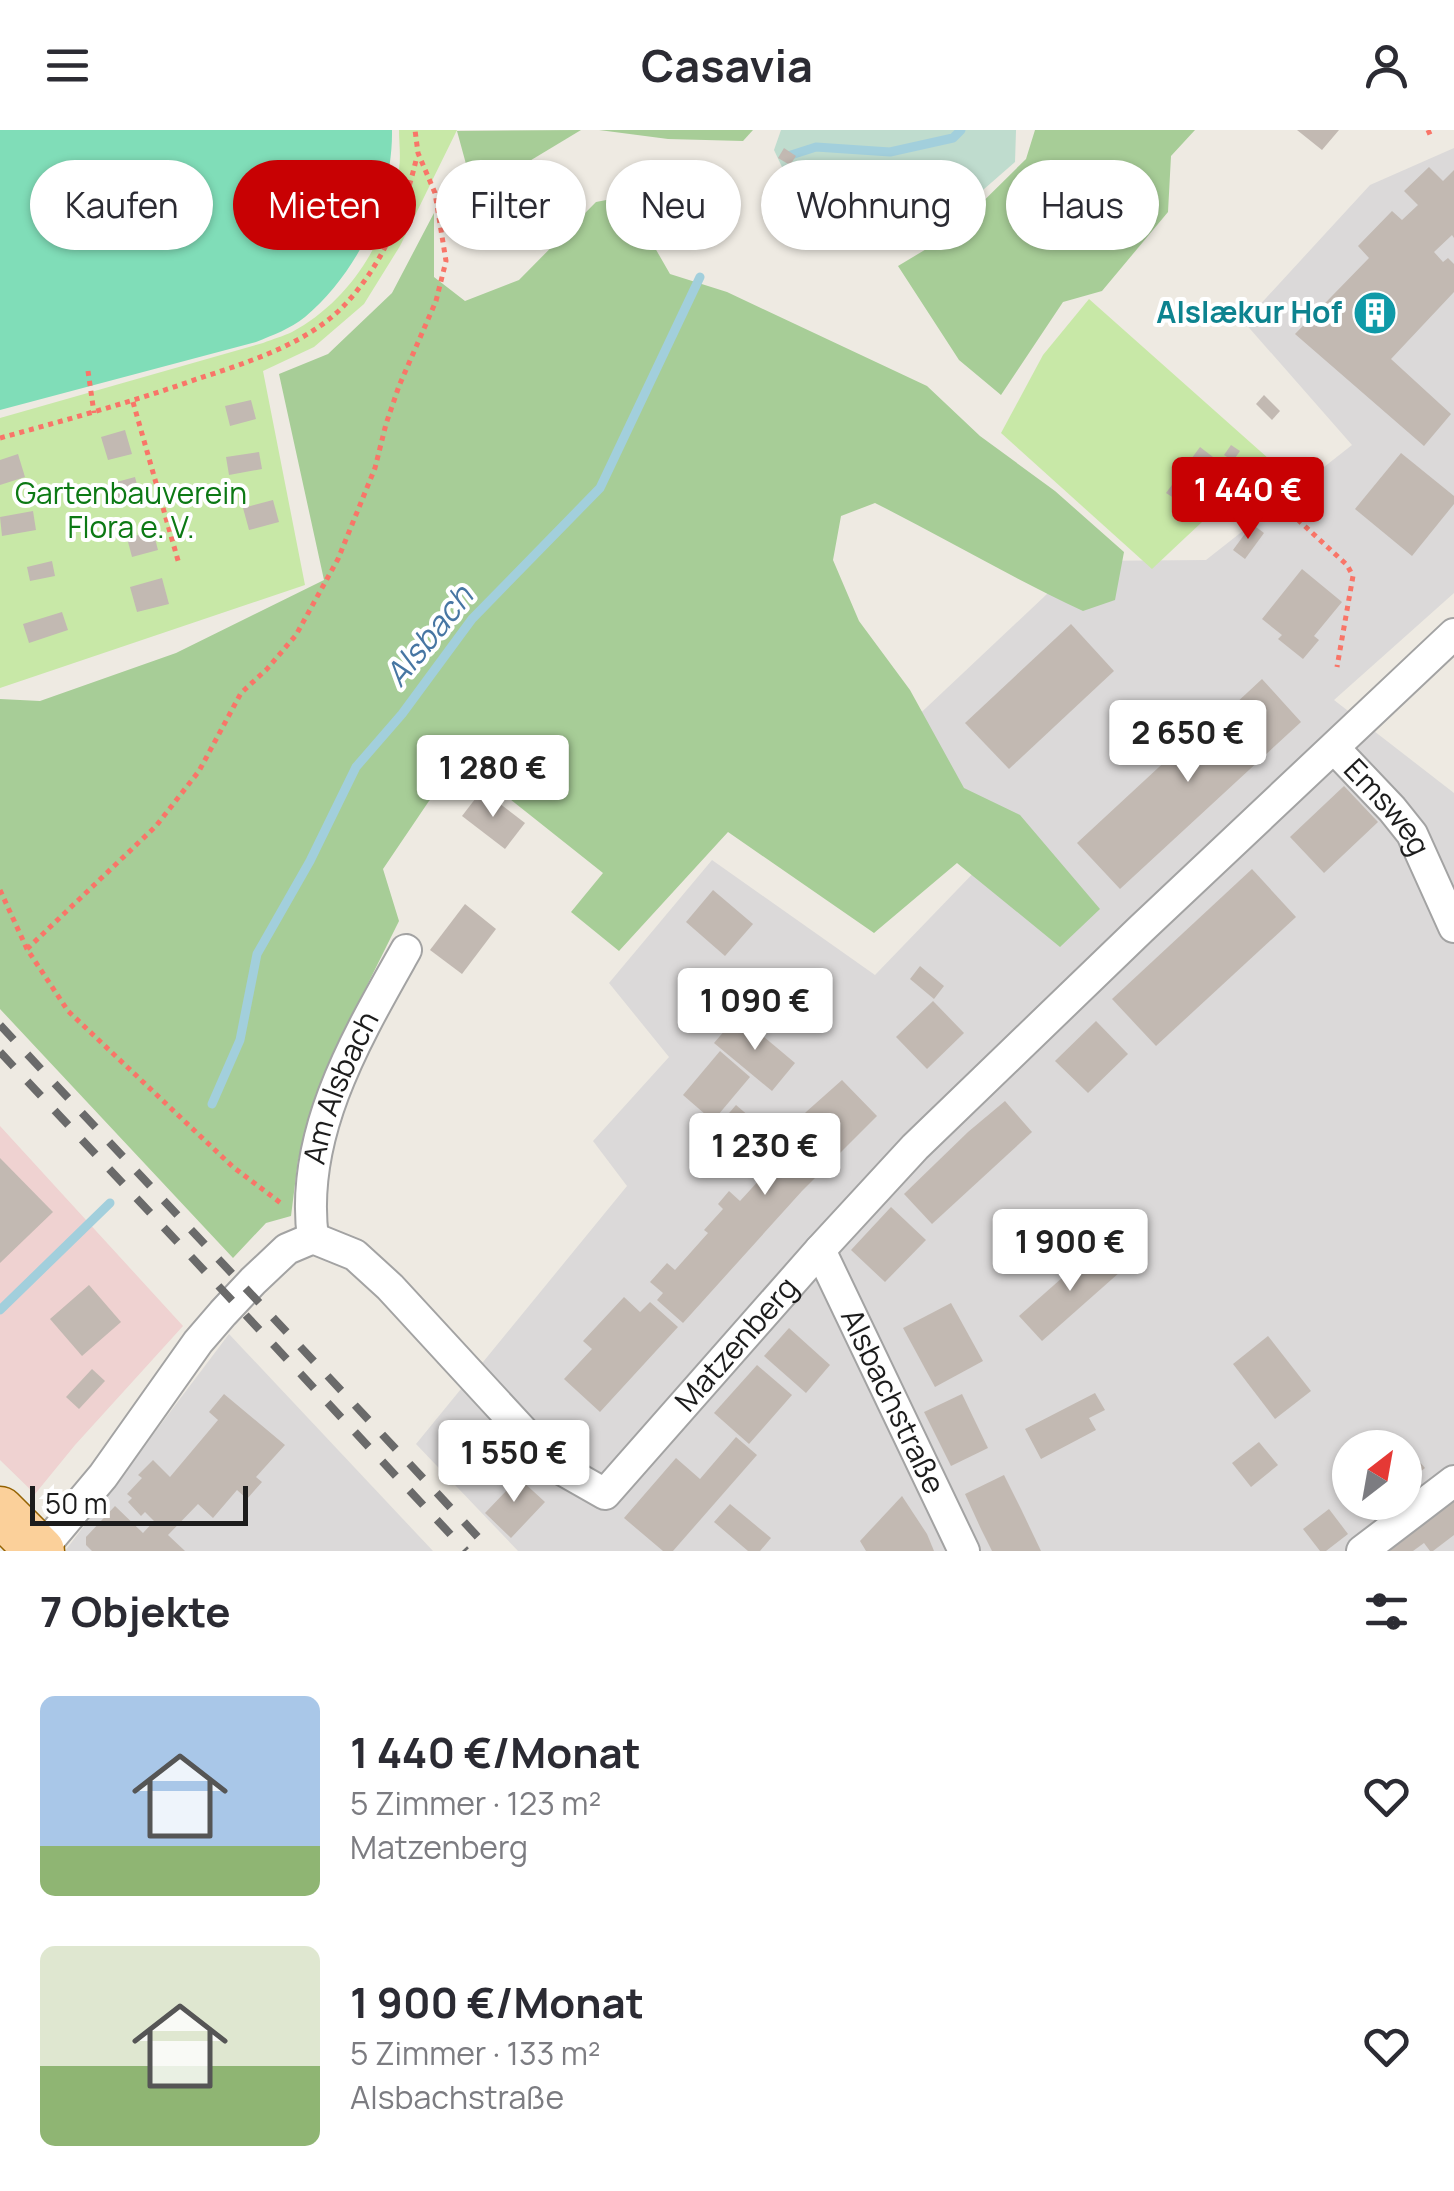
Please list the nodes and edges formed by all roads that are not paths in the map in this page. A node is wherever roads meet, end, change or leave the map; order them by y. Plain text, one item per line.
1 (1454, 634) edge
2 (1334, 748) junction
3 (1454, 927) edge
4 (406, 950) dead end
5 (311, 1225) junction
6 (820, 1250) junction
7 (1454, 1481) edge
8 (0, 1511) edge
9 (40, 1551) edge
10 (964, 1551) edge
11 (1362, 1551) edge

1 - 2 street, Matzenberg
2 - 3 street, Emsweg
2 - 6 street, Matzenberg
4 - 5 street, Am Alsbach
5 - 6 street, Matzenberg
5 - 9 street
6 - 10 street, Alsbachstraße
7 - 11 street
8 - 9 main road

